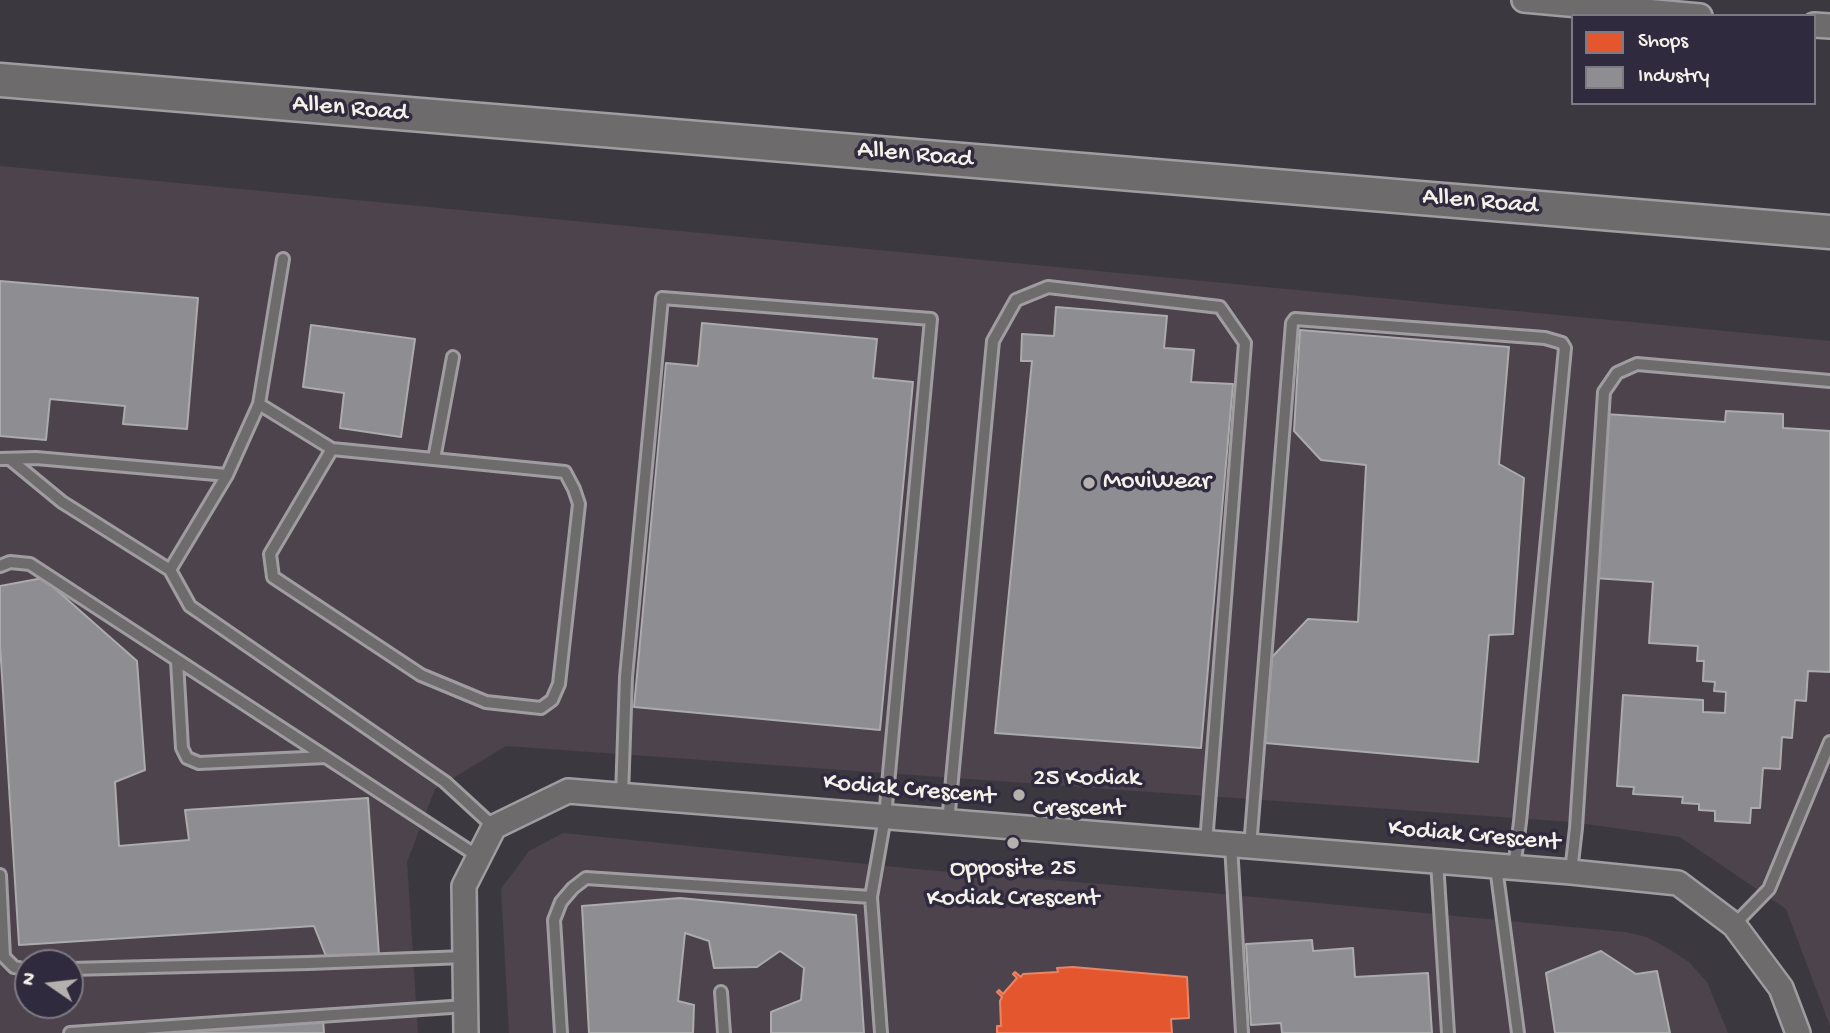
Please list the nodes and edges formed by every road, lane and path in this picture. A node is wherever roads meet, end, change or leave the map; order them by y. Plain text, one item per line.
1 (1524, 0) edge
2 (1615, 4) edge
3 (1686, 14) edge
4 (0, 80) edge
5 (1830, 232) edge
6 (283, 259) dead end
7 (453, 357) dead end
8 (1830, 381) edge
9 (259, 404) junction
10 (332, 449) junction
11 (6, 459) edge
12 (434, 459) junction
13 (227, 475) junction
14 (0, 566) edge
15 (170, 570) junction
16 (177, 661) junction
17 (1830, 742) edge
18 (326, 757) junction
19 (622, 796) junction
20 (885, 817) junction
21 (948, 822) junction
22 (494, 827) junction
23 (1206, 843) junction
24 (1240, 846) junction
25 (479, 856) junction
26 (1437, 862) junction
27 (1505, 867) junction
28 (1570, 872) junction
29 (0, 875) edge
30 (871, 897) junction
31 (1734, 925) junction
32 (465, 957) junction
33 (14, 967) edge
34 (84, 969) edge
35 (721, 992) dead end
36 (466, 1006) junction
37 (70, 1033) edge
38 (466, 1033) edge
39 (561, 1033) edge
40 (724, 1033) edge
41 (881, 1033) edge
42 (1242, 1033) edge
43 (1448, 1033) edge
44 (1518, 1033) edge
45 (1798, 1033) edge

1 - 2 street
2 - 3 street
4 - 5 main road, Allen Road
6 - 9 lane
7 - 12 lane
8 - 28 lane
9 - 10 lane
9 - 13 lane
10 - 12 lane
10 - 12 lane
11 - 13 lane
11 - 15 lane
13 - 15 lane
14 - 16 lane
15 - 22 lane
16 - 18 lane
16 - 18 lane
17 - 31 lane
18 - 25 lane
19 - 20 street, Kodiak Crescent
19 - 20 lane
19 - 22 street, Kodiak Crescent
20 - 21 street, Kodiak Crescent
20 - 30 lane
21 - 23 street, Kodiak Crescent
21 - 23 lane
22 - 25 street
23 - 24 street, Kodiak Crescent
24 - 26 street, Kodiak Crescent
24 - 27 lane
24 - 42 lane
25 - 32 street
26 - 27 street, Kodiak Crescent
26 - 43 lane
27 - 28 street, Kodiak Crescent
27 - 44 lane
28 - 31 street, Kodiak Crescent
29 - 33 lane
30 - 39 lane
30 - 41 lane
31 - 45 street, Kodiak Crescent
32 - 34 lane
32 - 36 street
35 - 40 lane
36 - 37 lane
36 - 38 street

